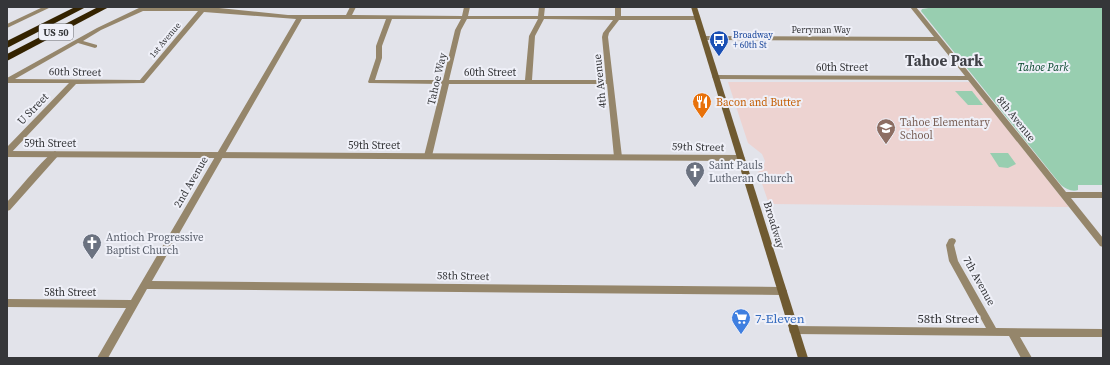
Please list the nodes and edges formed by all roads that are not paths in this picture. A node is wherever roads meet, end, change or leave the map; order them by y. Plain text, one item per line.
1 (48, 7) edge
2 (82, 7) edge
3 (106, 7) edge
4 (257, 7) edge
5 (353, 7) edge
6 (466, 7) edge
7 (542, 7) edge
8 (618, 7) edge
9 (694, 7) edge
10 (913, 7) edge
11 (145, 8) edge
12 (202, 10) junction
13 (252, 14) junction
14 (300, 17) junction
15 (348, 17) junction
16 (390, 17) junction
17 (464, 17) junction
18 (542, 18) junction
19 (698, 18) junction
20 (616, 19) junction
21 (7, 26) edge
22 (704, 38) junction
23 (938, 39) junction
24 (78, 41) junction
25 (7, 45) edge
26 (95, 46) dead end
27 (7, 58) edge
28 (716, 77) junction
29 (969, 78) junction
30 (7, 81) edge
31 (74, 82) junction
32 (142, 82) joint
33 (446, 82) junction
34 (528, 82) junction
35 (610, 82) junction
36 (7, 153) edge
37 (55, 154) junction
38 (220, 155) junction
39 (428, 156) junction
40 (618, 157) junction
41 (741, 158) junction
42 (1063, 195) junction
43 (1103, 195) edge
44 (7, 208) edge
45 (952, 241) dead end
46 (1103, 244) edge
47 (144, 285) junction
48 (782, 291) junction
49 (7, 303) edge
50 (133, 304) junction
51 (794, 330) junction
52 (993, 331) junction
53 (1012, 332) junction
54 (1103, 333) edge
55 (102, 358) edge
56 (803, 358) edge
57 (1027, 358) edge

1 - 21 street
2 - 25 highway, US 50
3 - 27 highway, US 50
4 - 13 street
5 - 15 street
6 - 17 street, Tahoe Way
7 - 18 street
8 - 20 street, 4th Avenue
9 - 19 main road, Broadway
10 - 23 street, 8th Avenue
11 - 12 street
11 - 24 street
12 - 13 street
12 - 32 street, 1st Avenue
13 - 14 street
14 - 15 street
14 - 38 street, 2nd Avenue
15 - 16 street
16 - 17 street
16 - 33 street, 60th Street
17 - 18 street
17 - 33 street, Tahoe Way
18 - 20 street
18 - 34 street
19 - 20 street
19 - 22 main road, Broadway
20 - 35 street, 4th Avenue
22 - 23 street, Perryman Way
22 - 28 main road, Broadway
23 - 29 street, 8th Avenue
24 - 26 street
24 - 30 street
28 - 29 street, 60th Street
28 - 41 main road, Broadway
29 - 42 street, 8th Avenue
30 - 31 street, 60th Street
31 - 32 street, 60th Street
31 - 36 street, U Street
33 - 34 street, 60th Street
33 - 39 street, Tahoe Way
34 - 35 street, 60th Street
35 - 40 street, 4th Avenue
36 - 37 street, 59th Street
37 - 38 street, 59th Street
37 - 44 street
38 - 39 street, 59th Street
38 - 47 street, 2nd Avenue
39 - 40 street, 59th Street
40 - 41 street, 59th Street
41 - 48 main road, Broadway
42 - 43 street
42 - 46 street, 8th Avenue
45 - 52 street, 7th Avenue
47 - 48 street, 58th Street
47 - 50 street, 2nd Avenue
48 - 51 main road, Broadway
49 - 50 street, 58th Street
50 - 55 street, 2nd Avenue
51 - 52 street, 58th Street
51 - 56 main road, Broadway
52 - 53 street, 58th Street
53 - 54 street, 58th Street
53 - 57 street

